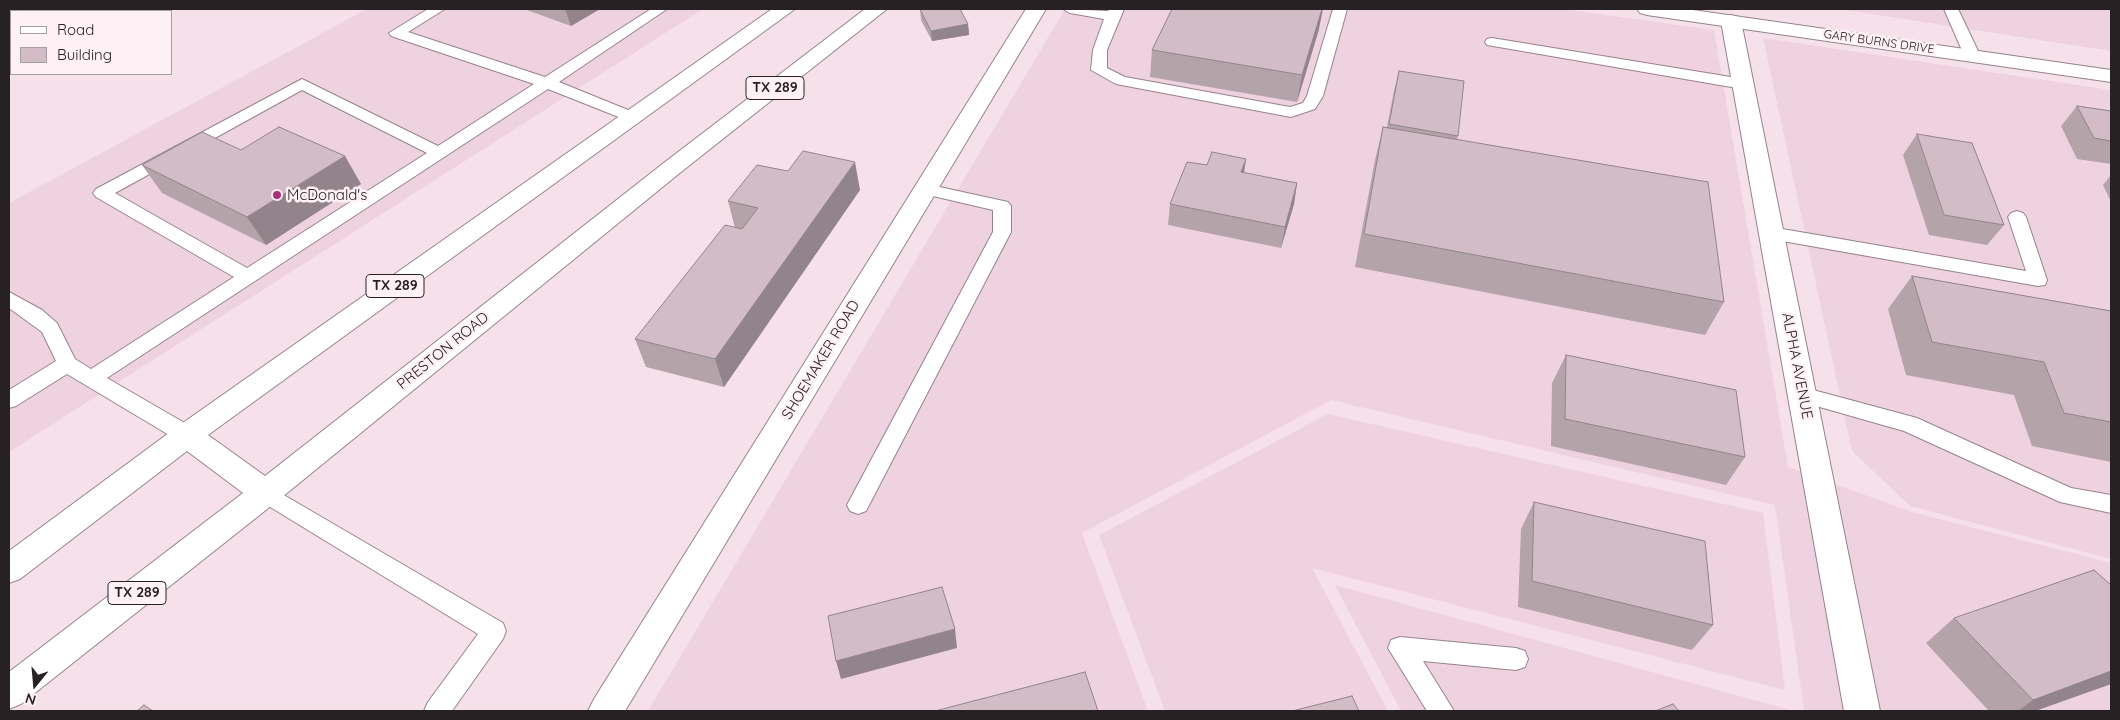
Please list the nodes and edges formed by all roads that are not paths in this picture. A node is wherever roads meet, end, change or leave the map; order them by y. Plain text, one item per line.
1 (438, 9) edge
2 (660, 9) edge
3 (785, 9) edge
4 (877, 9) edge
5 (1036, 9) edge
6 (1070, 9) edge
7 (1340, 9) edge
8 (1647, 9) edge
9 (1951, 9) edge
10 (1114, 12) edge
11 (1731, 21) junction
12 (1492, 42) dead end
13 (1972, 55) junction
14 (2111, 76) edge
15 (548, 83) junction
16 (1743, 84) junction
17 (632, 117) junction
18 (440, 153) junction
19 (926, 189) junction
20 (2018, 217) dead end
21 (1771, 233) junction
22 (248, 277) junction
23 (9, 299) edge
24 (67, 364) junction
25 (91, 379) junction
26 (1802, 395) junction
27 (9, 400) edge
28 (187, 435) junction
29 (265, 493) junction
30 (2111, 504) edge
31 (858, 505) dead end
32 (9, 569) edge
33 (1516, 660) dead end
34 (9, 693) edge
35 (437, 711) edge
36 (606, 711) edge
37 (1440, 711) edge
38 (1862, 711) edge

1 - 15 lane
2 - 15 lane
3 - 17 street, TX 289
4 - 29 street, PRESTON ROAD / TX 289
5 - 19 street, SHOEMAKER ROAD
6 - 10 lane
7 - 10 lane
8 - 11 street, GARY BURNS DRIVE
9 - 13 lane
11 - 13 street, GARY BURNS DRIVE
11 - 16 street, ALPHA AVENUE
12 - 16 lane
13 - 14 street, GARY BURNS DRIVE
15 - 17 lane
15 - 18 lane
16 - 21 street, ALPHA AVENUE
17 - 28 street, TX 289
18 - 22 lane
18 - 22 lane
19 - 31 lane
19 - 36 street, SHOEMAKER ROAD
20 - 21 lane
21 - 26 street, ALPHA AVENUE
22 - 25 lane
23 - 24 lane
24 - 25 lane
24 - 27 lane
25 - 28 lane
26 - 30 lane
26 - 38 street, ALPHA AVENUE
28 - 29 street
28 - 32 street, TX 289
29 - 34 street, PRESTON ROAD / TX 289
29 - 35 lane
33 - 37 lane

